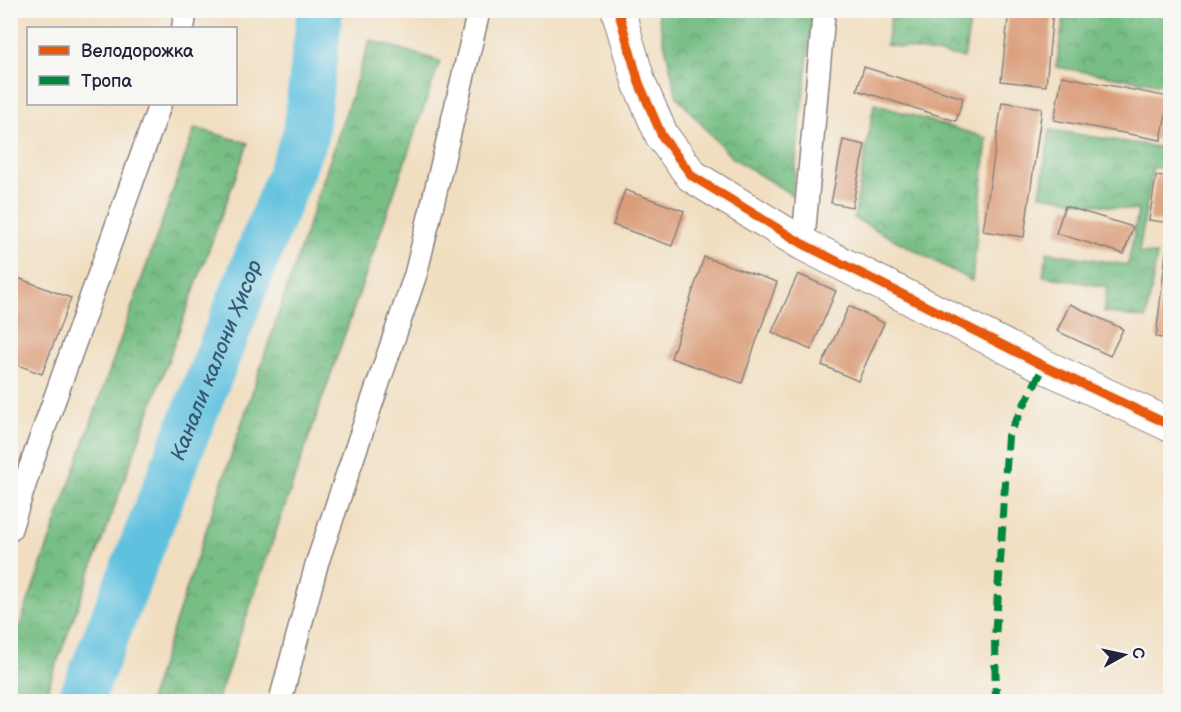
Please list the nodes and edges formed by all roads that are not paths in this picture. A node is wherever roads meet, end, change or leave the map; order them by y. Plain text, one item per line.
1 (186, 10) edge
2 (479, 10) edge
3 (618, 10) edge
4 (824, 10) edge
5 (183, 27) edge
6 (160, 105) edge
7 (803, 244) junction
8 (1170, 425) edge
9 (10, 530) edge
10 (280, 702) edge

1 - 5 lane
2 - 10 lane
3 - 7 street
4 - 7 lane
6 - 9 lane
7 - 8 street

